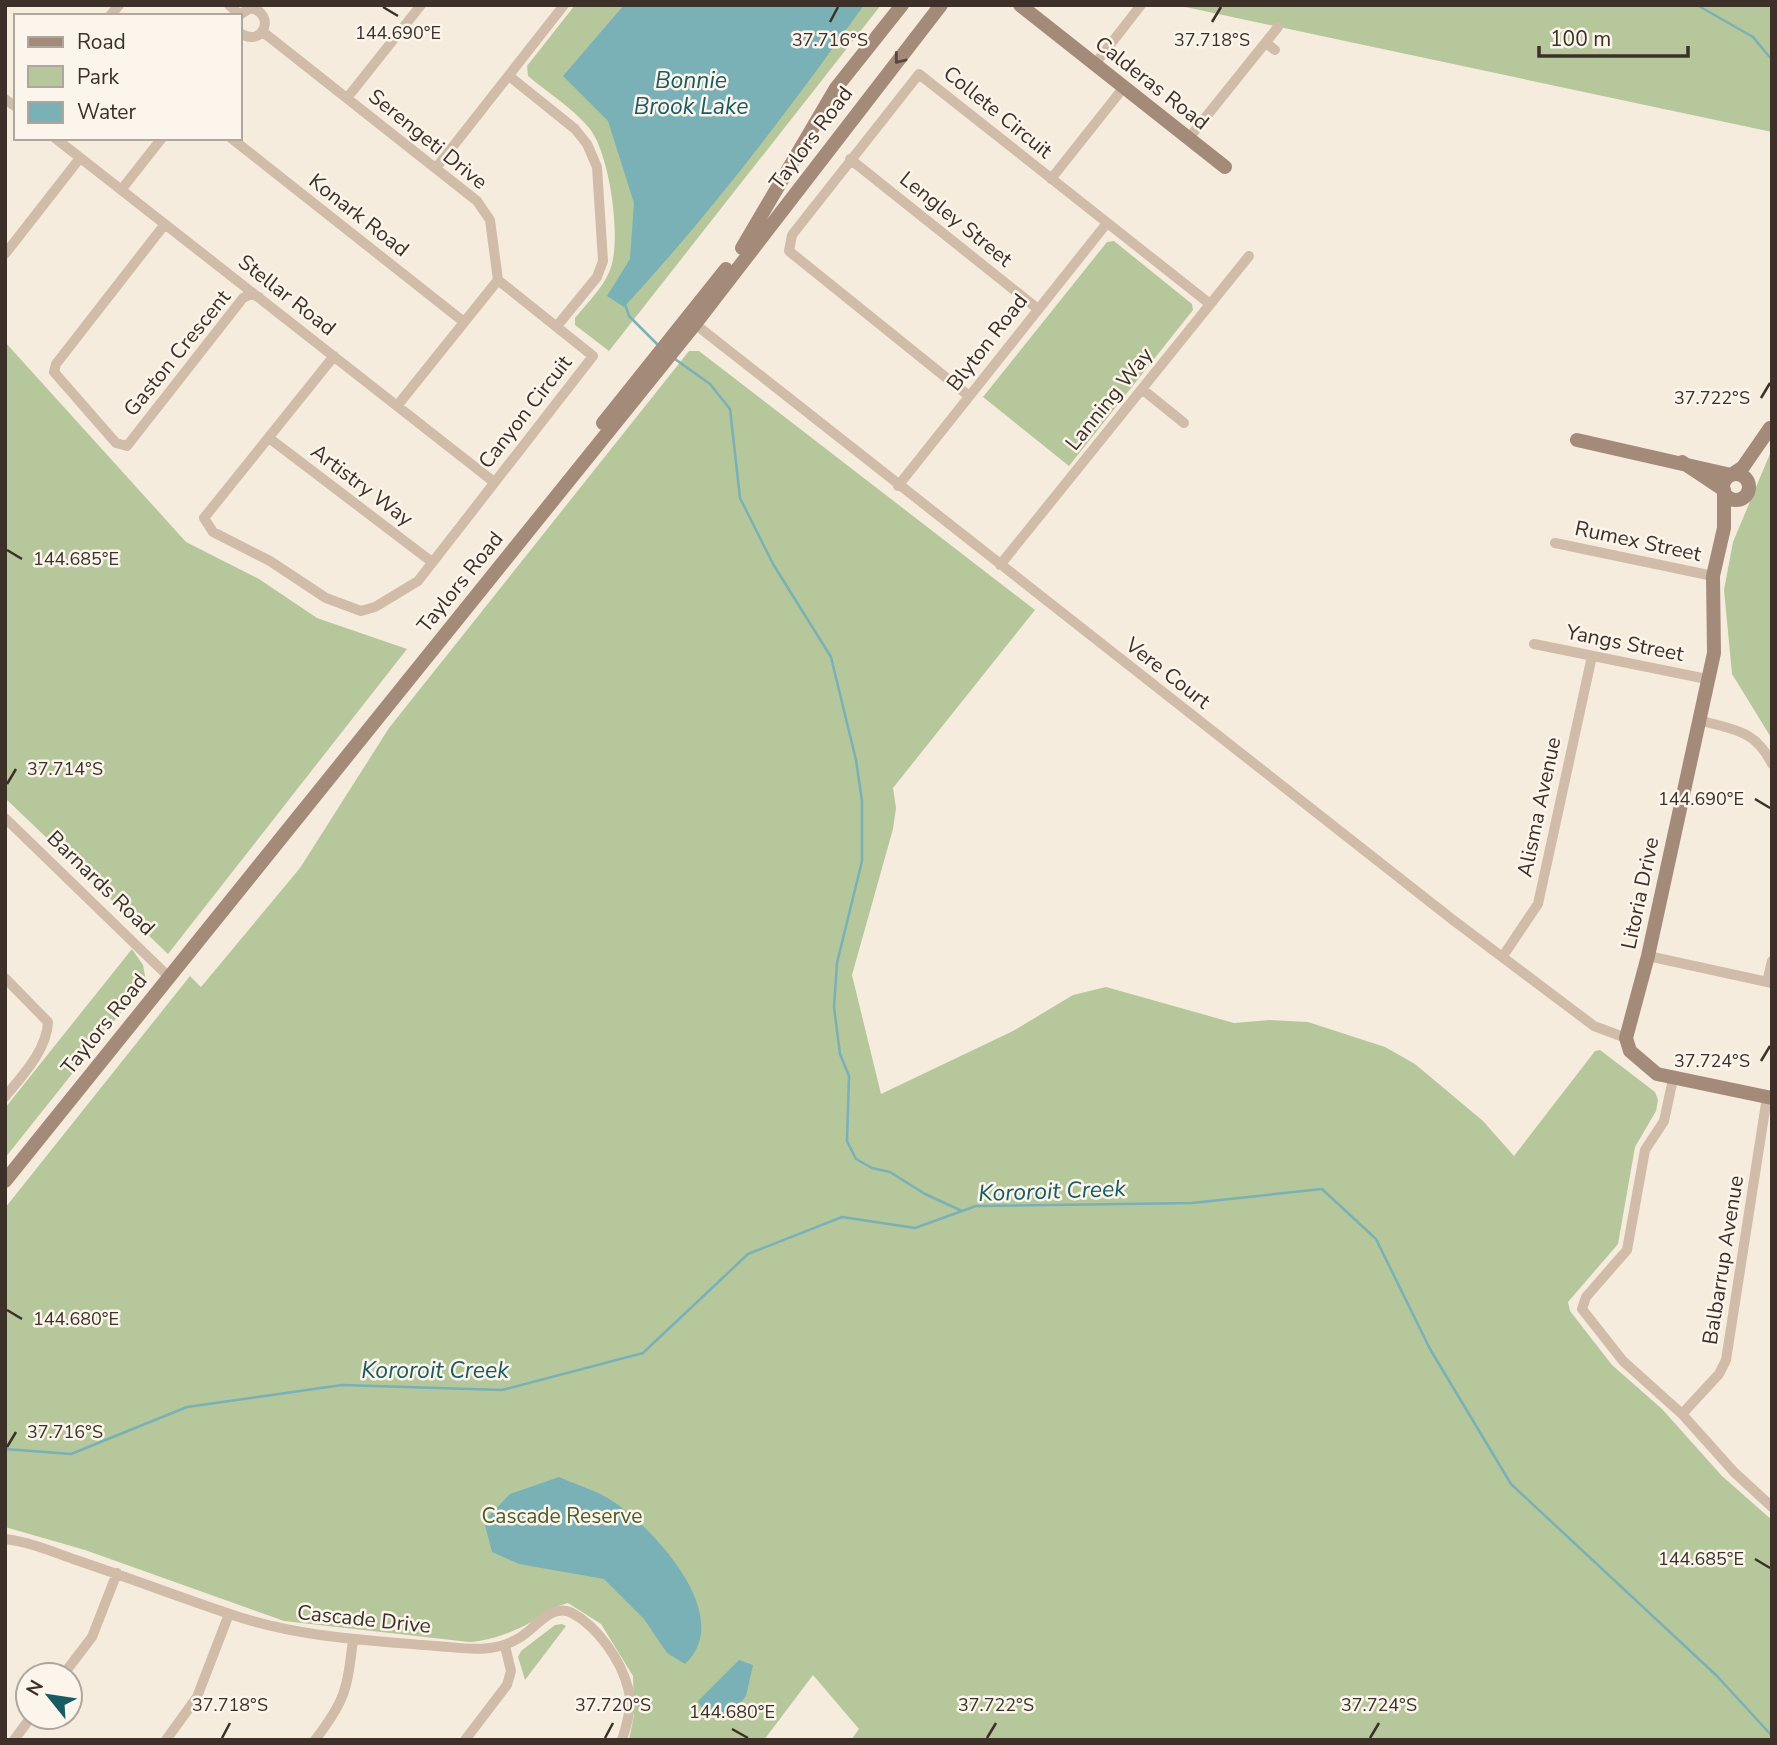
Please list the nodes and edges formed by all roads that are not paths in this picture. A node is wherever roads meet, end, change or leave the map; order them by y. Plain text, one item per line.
1 (421, 5) edge
2 (564, 5) edge
3 (902, 5) edge
4 (941, 5) edge
5 (1020, 5) edge
6 (1141, 5) edge
7 (262, 8) edge
8 (241, 14) edge
9 (1278, 27) dead end
10 (263, 32) junction
11 (242, 37) edge
12 (1266, 43) junction
13 (1275, 50) dead end
14 (1095, 64) junction
15 (509, 76) junction
16 (1124, 87) junction
17 (347, 98) junction
18 (1189, 138) junction
19 (58, 140) edge
20 (160, 140) edge
21 (234, 140) edge
22 (80, 158) junction
23 (850, 159) junction
24 (1225, 167) dead end
25 (436, 168) junction
26 (1051, 179) junction
27 (121, 190) junction
28 (1107, 223) junction
29 (165, 224) junction
30 (5, 254) edge
31 (1249, 256) dead end
32 (498, 280) junction
33 (259, 297) junction
34 (1210, 304) junction
35 (1038, 309) junction
36 (464, 322) junction
37 (695, 324) junction
38 (557, 326) junction
39 (334, 356) junction
40 (1142, 390) junction
41 (969, 396) junction
42 (397, 406) junction
43 (1184, 424) dead end
44 (269, 438) junction
45 (1577, 440) dead end
46 (586, 458) junction
47 (1682, 462) junction
48 (1731, 475) junction
49 (494, 482) junction
50 (1749, 483) junction
51 (898, 486) junction
52 (1724, 490) junction
53 (1743, 498) junction
54 (1555, 543) dead end
55 (1719, 552) junction
56 (432, 562) junction
57 (1000, 565) junction
58 (1713, 576) junction
59 (1534, 644) dead end
60 (1592, 656) junction
61 (1707, 679) junction
62 (1699, 720) junction
63 (1772, 764) edge
64 (5, 817) edge
65 (1503, 956) junction
66 (1648, 956) junction
67 (1772, 961) edge
68 (169, 977) junction
69 (5, 978) edge
70 (1769, 982) edge
71 (1626, 1038) junction
72 (1673, 1079) junction
73 (5, 1097) edge
74 (1770, 1097) edge
75 (5, 1181) edge
76 (1682, 1413) junction
77 (1772, 1507) edge
78 (5, 1539) edge
79 (117, 1573) junction
80 (229, 1614) junction
81 (353, 1640) junction
82 (505, 1646) junction
83 (74, 1661) edge
84 (166, 1740) edge
85 (315, 1740) edge
86 (465, 1740) edge
87 (622, 1740) edge

1 - 17 street
2 - 15 street
3 - 46 street
4 -> 37 street, Taylors Road
5 - 14 street, Calderas Road
6 - 14 street
7 - 8 street
7 - 10 street
9 - 12 street
10 - 11 street
10 - 17 street, Serengeti Drive
12 - 13 street
12 - 18 street
14 - 16 street, Calderas Road
15 - 25 street
15 - 38 street
16 - 18 street, Calderas Road
16 - 26 street
17 - 25 street, Serengeti Drive
18 - 24 street, Calderas Road
19 - 22 street, Stellar Road
20 - 27 street
21 - 36 street, Konark Road
22 - 27 street, Stellar Road
22 - 30 street
23 - 26 street, Collete Circuit
23 - 35 street, Lengley Street
23 - 41 street, Collete Circuit
25 - 32 street, Serengeti Drive
26 - 28 street, Collete Circuit
27 - 29 street, Stellar Road
28 - 34 street, Collete Circuit
28 - 35 street, Blyton Road
29 - 33 street, Stellar Road
29 - 33 street, Gaston Crescent
31 - 34 street, Lanning Way
32 - 36 street
32 - 38 street, Canyon Circuit
33 - 39 street, Stellar Road
34 - 40 street, Lanning Way
35 - 41 street, Blyton Road
36 - 42 street
37 - 46 street, Taylors Road
37 - 51 street, Vere Court
38 - 49 street, Canyon Circuit
39 - 42 street, Stellar Road
39 - 44 street
40 - 43 street
40 - 57 street, Lanning Way
41 - 51 street, Blyton Road
42 - 49 street, Stellar Road
44 - 56 street, Artistry Way
44 - 56 street, Canyon Circuit
45 - 47 street
46 - 68 street, Taylors Road
47 - 48 street
47 - 52 street
48 - 50 street
48 - 50 street, Litoria Drive
48 - 52 street, Litoria Drive
49 - 56 street, Canyon Circuit
50 - 53 street, Litoria Drive
51 - 57 street, Vere Court
52 - 53 street
52 - 55 street, Litoria Drive
53 - 55 street, Litoria Drive
54 - 58 street, Rumex Street
55 - 58 street, Litoria Drive
57 - 65 street, Vere Court
58 - 61 street, Litoria Drive
59 - 60 street, Yangs Street
60 - 61 street, Yangs Street
60 - 65 street, Alisma Avenue
61 - 62 street, Litoria Drive
62 - 63 street
62 - 66 street, Litoria Drive
64 - 68 street, Barnards Road
65 - 71 street, Vere Court
66 - 70 street
66 - 71 street, Litoria Drive
67 - 70 street
68 - 75 street, Taylors Road
69 - 73 street
71 - 72 street
72 - 74 street
72 - 76 street
74 - 76 street, Balbarrup Avenue
76 - 77 street
78 - 79 street, Cascade Drive
79 - 80 street, Cascade Drive
79 - 83 street
80 - 81 street, Cascade Drive
80 - 84 street
81 - 82 street, Cascade Drive
81 - 85 street
82 - 86 street
82 - 87 street, Cascade Drive

